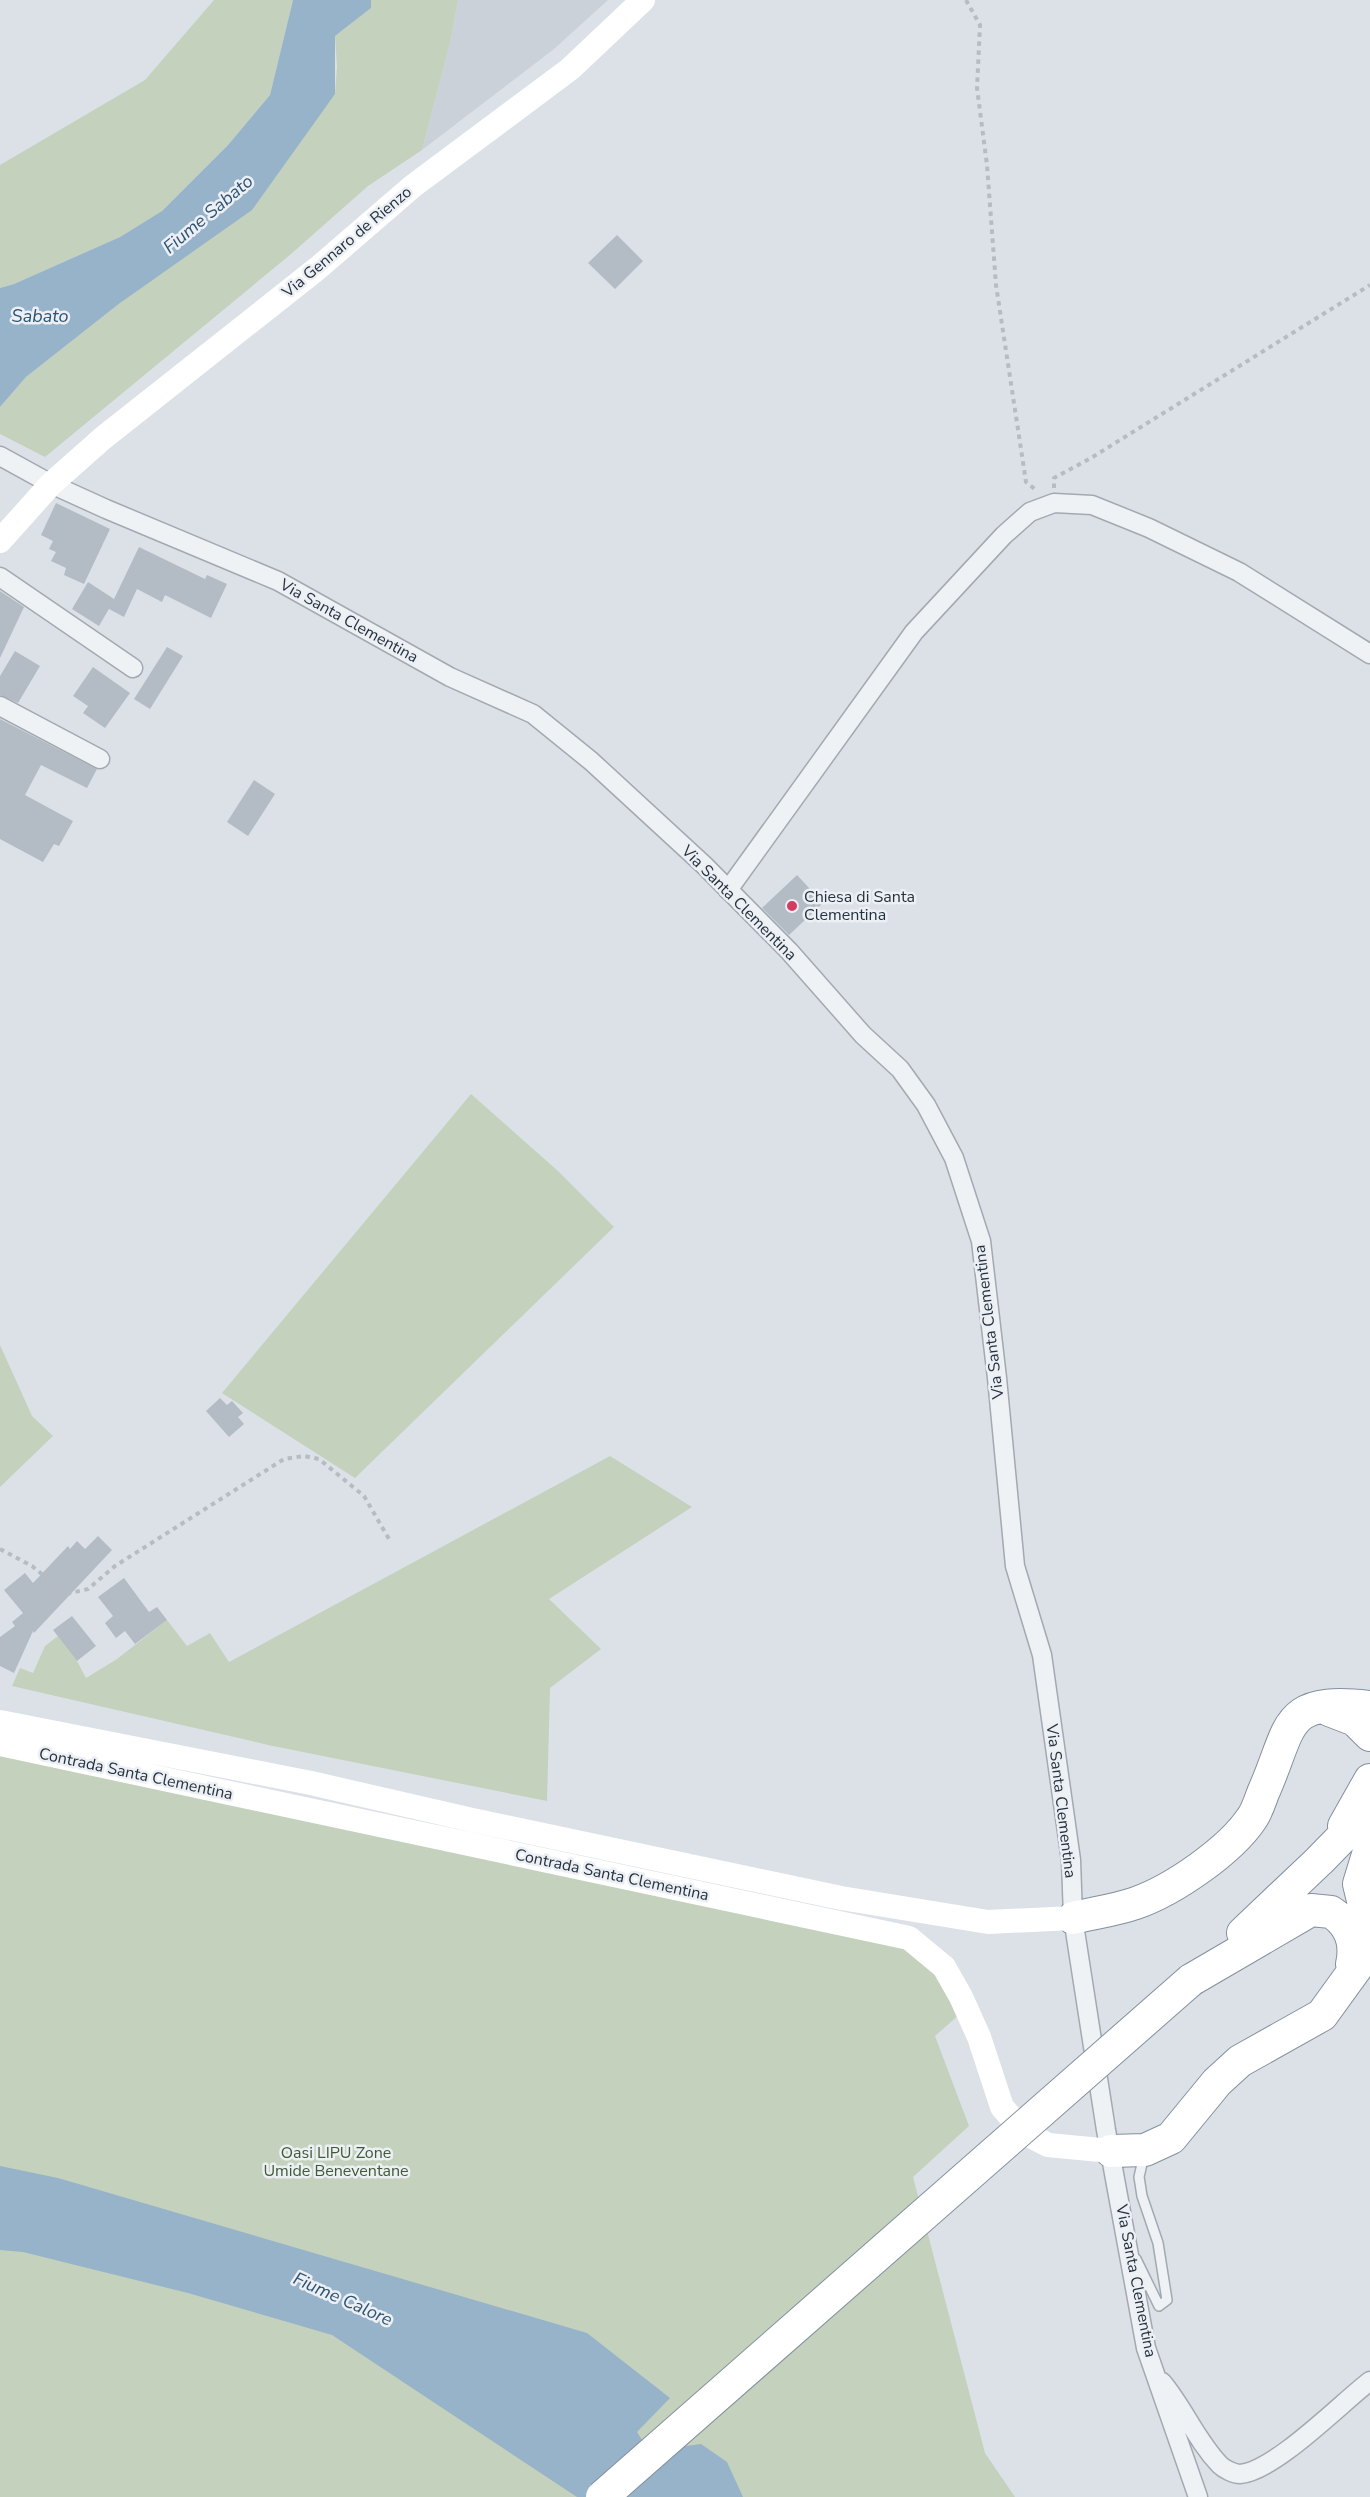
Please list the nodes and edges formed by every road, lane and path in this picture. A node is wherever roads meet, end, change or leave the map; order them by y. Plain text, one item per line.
1 (643, 0) edge
2 (966, 0) edge
3 (1370, 285) edge
4 (0, 456) edge
5 (51, 484) junction
6 (1054, 503) junction
7 (0, 541) edge
8 (0, 577) edge
9 (1370, 654) edge
10 (133, 668) dead end
11 (0, 706) edge
12 (100, 759) dead end
13 (728, 890) junction
14 (389, 1539) dead end
15 (0, 1549) edge
16 (0, 1707) edge
17 (1319, 1707) junction
18 (1370, 1707) edge
19 (0, 1722) edge
20 (43, 1730) junction
21 (1370, 1735) edge
22 (0, 1744) edge
23 (1370, 1780) edge
24 (1370, 1809) edge
25 (1370, 1848) edge
26 (1319, 1861) junction
27 (1073, 1918) junction
28 (1191, 1980) junction
29 (1342, 1990) junction
30 (1145, 2150) junction
31 (1111, 2151) junction
32 (1128, 2241) junction
33 (1155, 2373) junction
34 (1370, 2381) edge
35 (602, 2497) edge
36 (1198, 2497) edge

1 - 5 street, Via Gennaro de Rienzo
2 - 6 path
3 - 6 path
4 - 5 street, Via Santa Clementina
5 - 7 street, Via Gennaro de Rienzo
5 - 13 street, Via Santa Clementina
6 - 9 street
6 - 13 street
8 - 10 street
11 - 12 street
13 - 27 street, Via Santa Clementina
14 - 15 path
16 - 20 street
17 - 18 highway
17 - 21 highway
17 - 27 highway
19 - 20 street, Contrada Santa Clementina
20 - 27 street, Contrada Santa Clementina
22 - 31 street, Contrada Santa Clementina
23 - 26 highway
24 - 26 highway
25 - 29 highway
26 - 28 highway
27 - 31 street, Via Santa Clementina
28 - 29 highway
28 - 35 highway, bridge
29 - 30 highway
30 - 31 highway
30 - 32 lane
31 - 32 street, Via Santa Clementina
32 - 33 street, Via Santa Clementina
33 - 34 street, Via Santa Clementina
33 - 36 street, Via Santa Clementina

